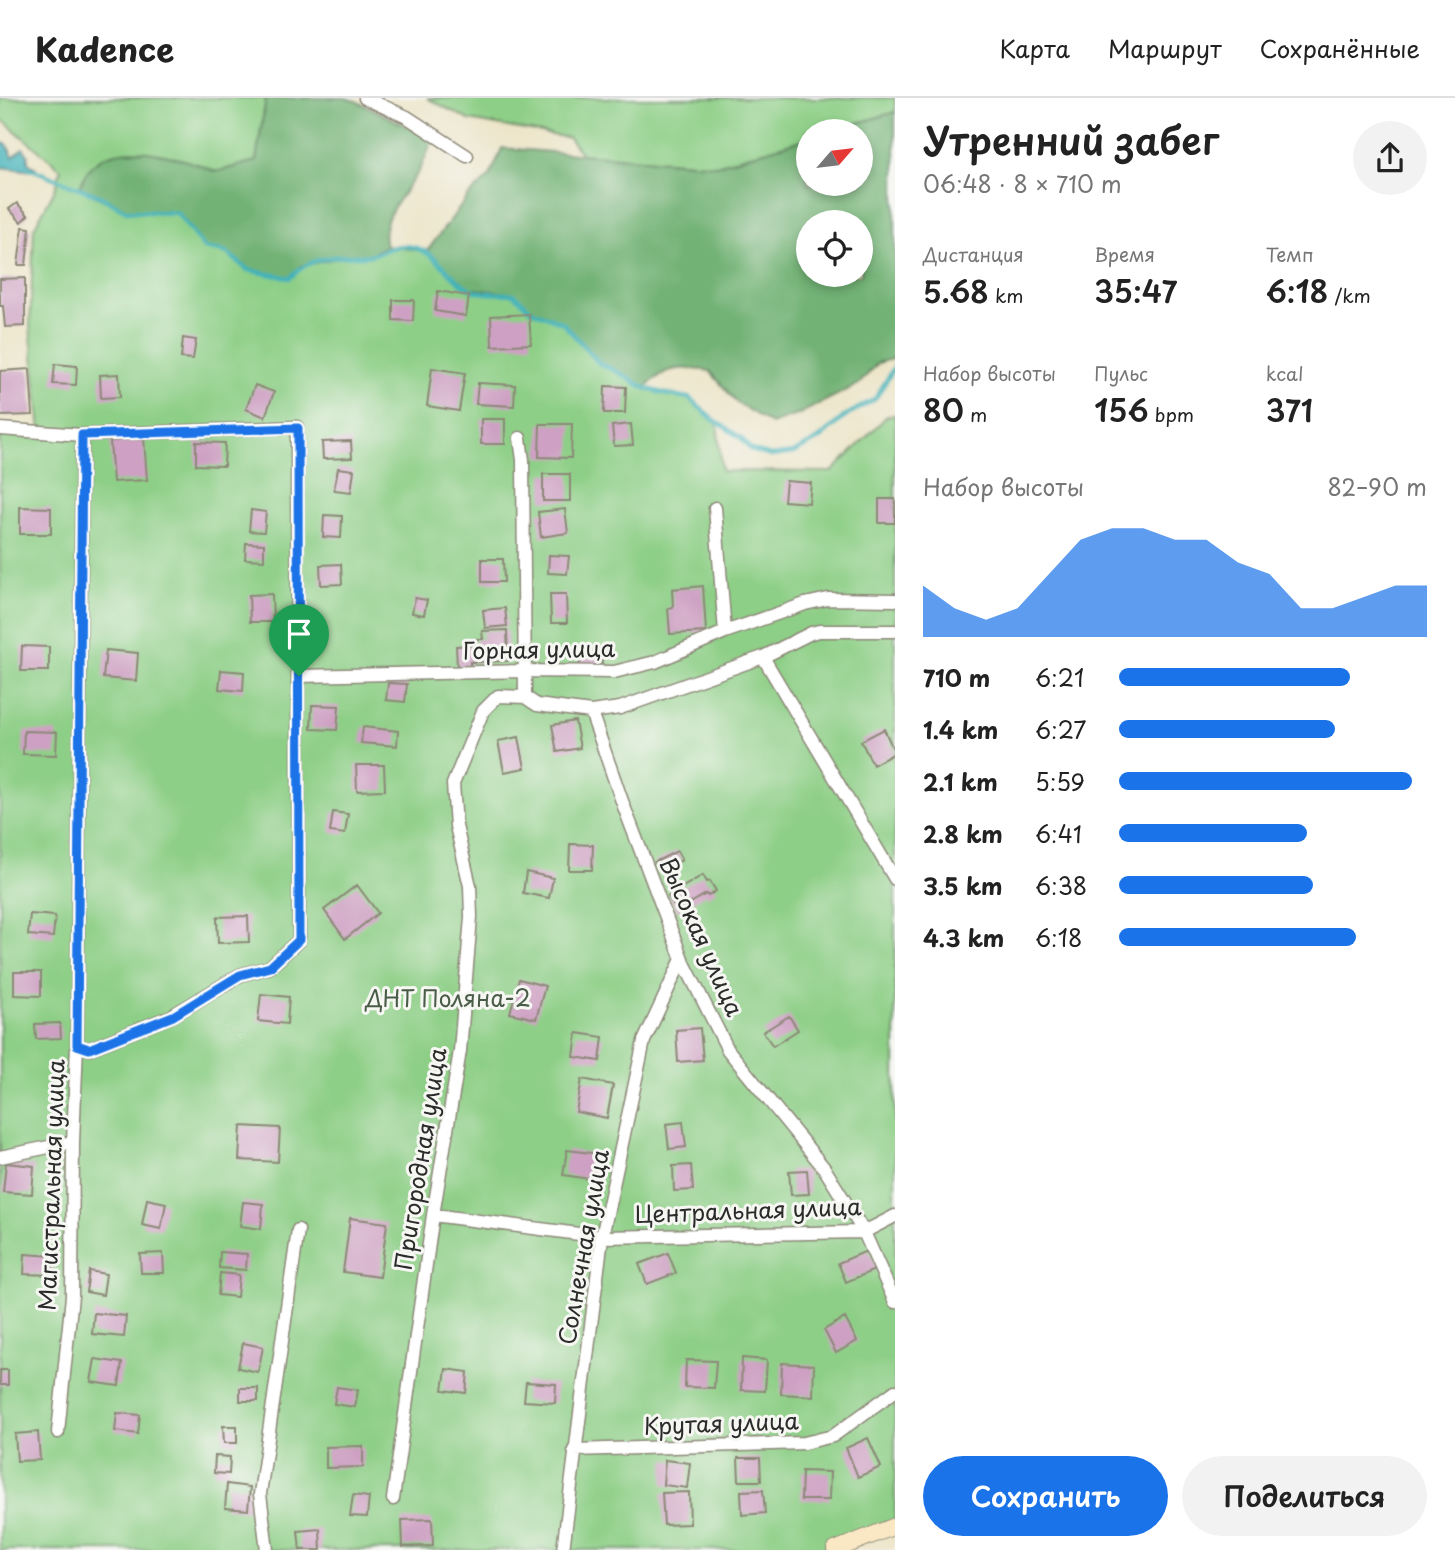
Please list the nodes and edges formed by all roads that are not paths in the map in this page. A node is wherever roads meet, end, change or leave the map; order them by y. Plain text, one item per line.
1 (365, 98) edge
2 (467, 156) dead end
3 (0, 429) edge
4 (82, 435) junction
5 (520, 439) dead end
6 (715, 509) dead end
7 (895, 600) edge
8 (895, 631) edge
9 (725, 632) junction
10 (763, 657) junction
11 (524, 671) junction
12 (299, 676) junction
13 (525, 697) junction
14 (591, 712) junction
15 (895, 879) edge
16 (682, 960) junction
17 (77, 1045) junction
18 (73, 1142) junction
19 (0, 1157) edge
20 (433, 1215) junction
21 (895, 1216) edge
22 (298, 1230) dead end
23 (864, 1232) junction
24 (602, 1237) junction
25 (895, 1302) edge
26 (895, 1391) edge
27 (58, 1432) dead end
28 (574, 1450) junction
29 (393, 1499) dead end
30 (895, 1525) edge
31 (267, 1550) edge
32 (562, 1550) edge
33 (835, 1550) edge

1 - 2 street
3 - 4 street
4 - 12 street
4 - 17 street, Магистральная улица
5 - 11 street
6 - 9 street
7 - 9 street, Горная улица
8 - 10 street
9 - 11 street, Горная улица
10 - 14 street
10 - 15 street
11 - 12 street, Горная улица
11 - 13 street
12 - 17 street
13 - 14 street
13 - 20 street, Пригородная улица
14 - 16 street, Высокая улица
16 - 23 street, Высокая улица
16 - 24 street, Солнечная улица
17 - 18 street, Магистральная улица
18 - 19 street
18 - 27 street, Магистральная улица
20 - 24 street, Центральная улица
20 - 29 street, Пригородная улица
21 - 23 street, Центральная улица
22 - 31 street
23 - 24 street, Центральная улица
23 - 25 street, Высокая улица
24 - 28 street, Солнечная улица
26 - 28 street, Крутая улица
28 - 32 street, Солнечная улица
30 - 33 street

